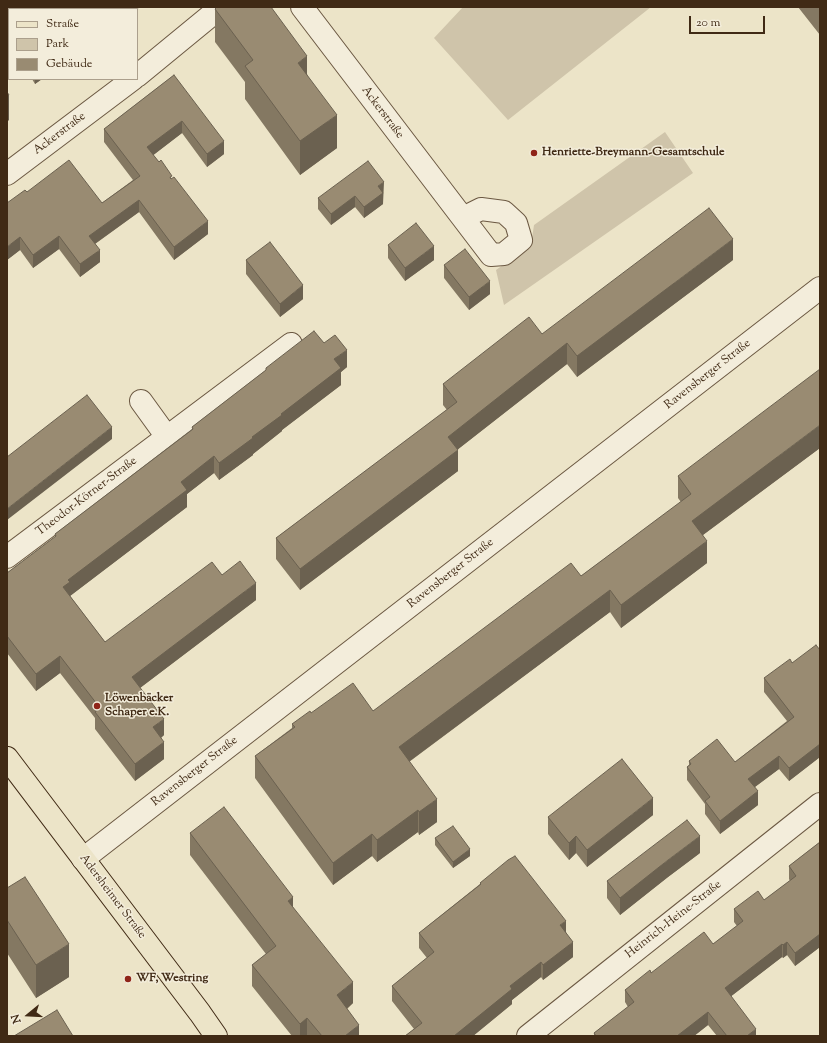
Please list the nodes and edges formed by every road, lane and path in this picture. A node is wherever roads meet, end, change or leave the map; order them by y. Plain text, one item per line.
1 (221, 7) edge
2 (302, 7) edge
3 (138, 74) edge
4 (131, 80) edge
5 (7, 174) edge
6 (463, 218) dead end
7 (820, 288) edge
8 (291, 344) dead end
9 (141, 402) dead end
10 (167, 437) junction
11 (7, 558) edge
12 (7, 758) edge
13 (820, 804) edge
14 (83, 859) junction
15 (530, 1035) edge
16 (216, 1036) edge

1 - 3 street, Ackerstraße
2 - 6 street, Ackerstraße
4 - 5 street, Ackerstraße
7 - 14 street, Ravensberger Straße
8 - 10 street, Theodor-Körner-Straße
9 - 10 street
10 - 11 street, Theodor-Körner-Straße
12 - 14 main road, Adersheimer Straße
13 - 15 street, Heinrich-Heine-Straße
14 - 16 main road, Adersheimer Straße

